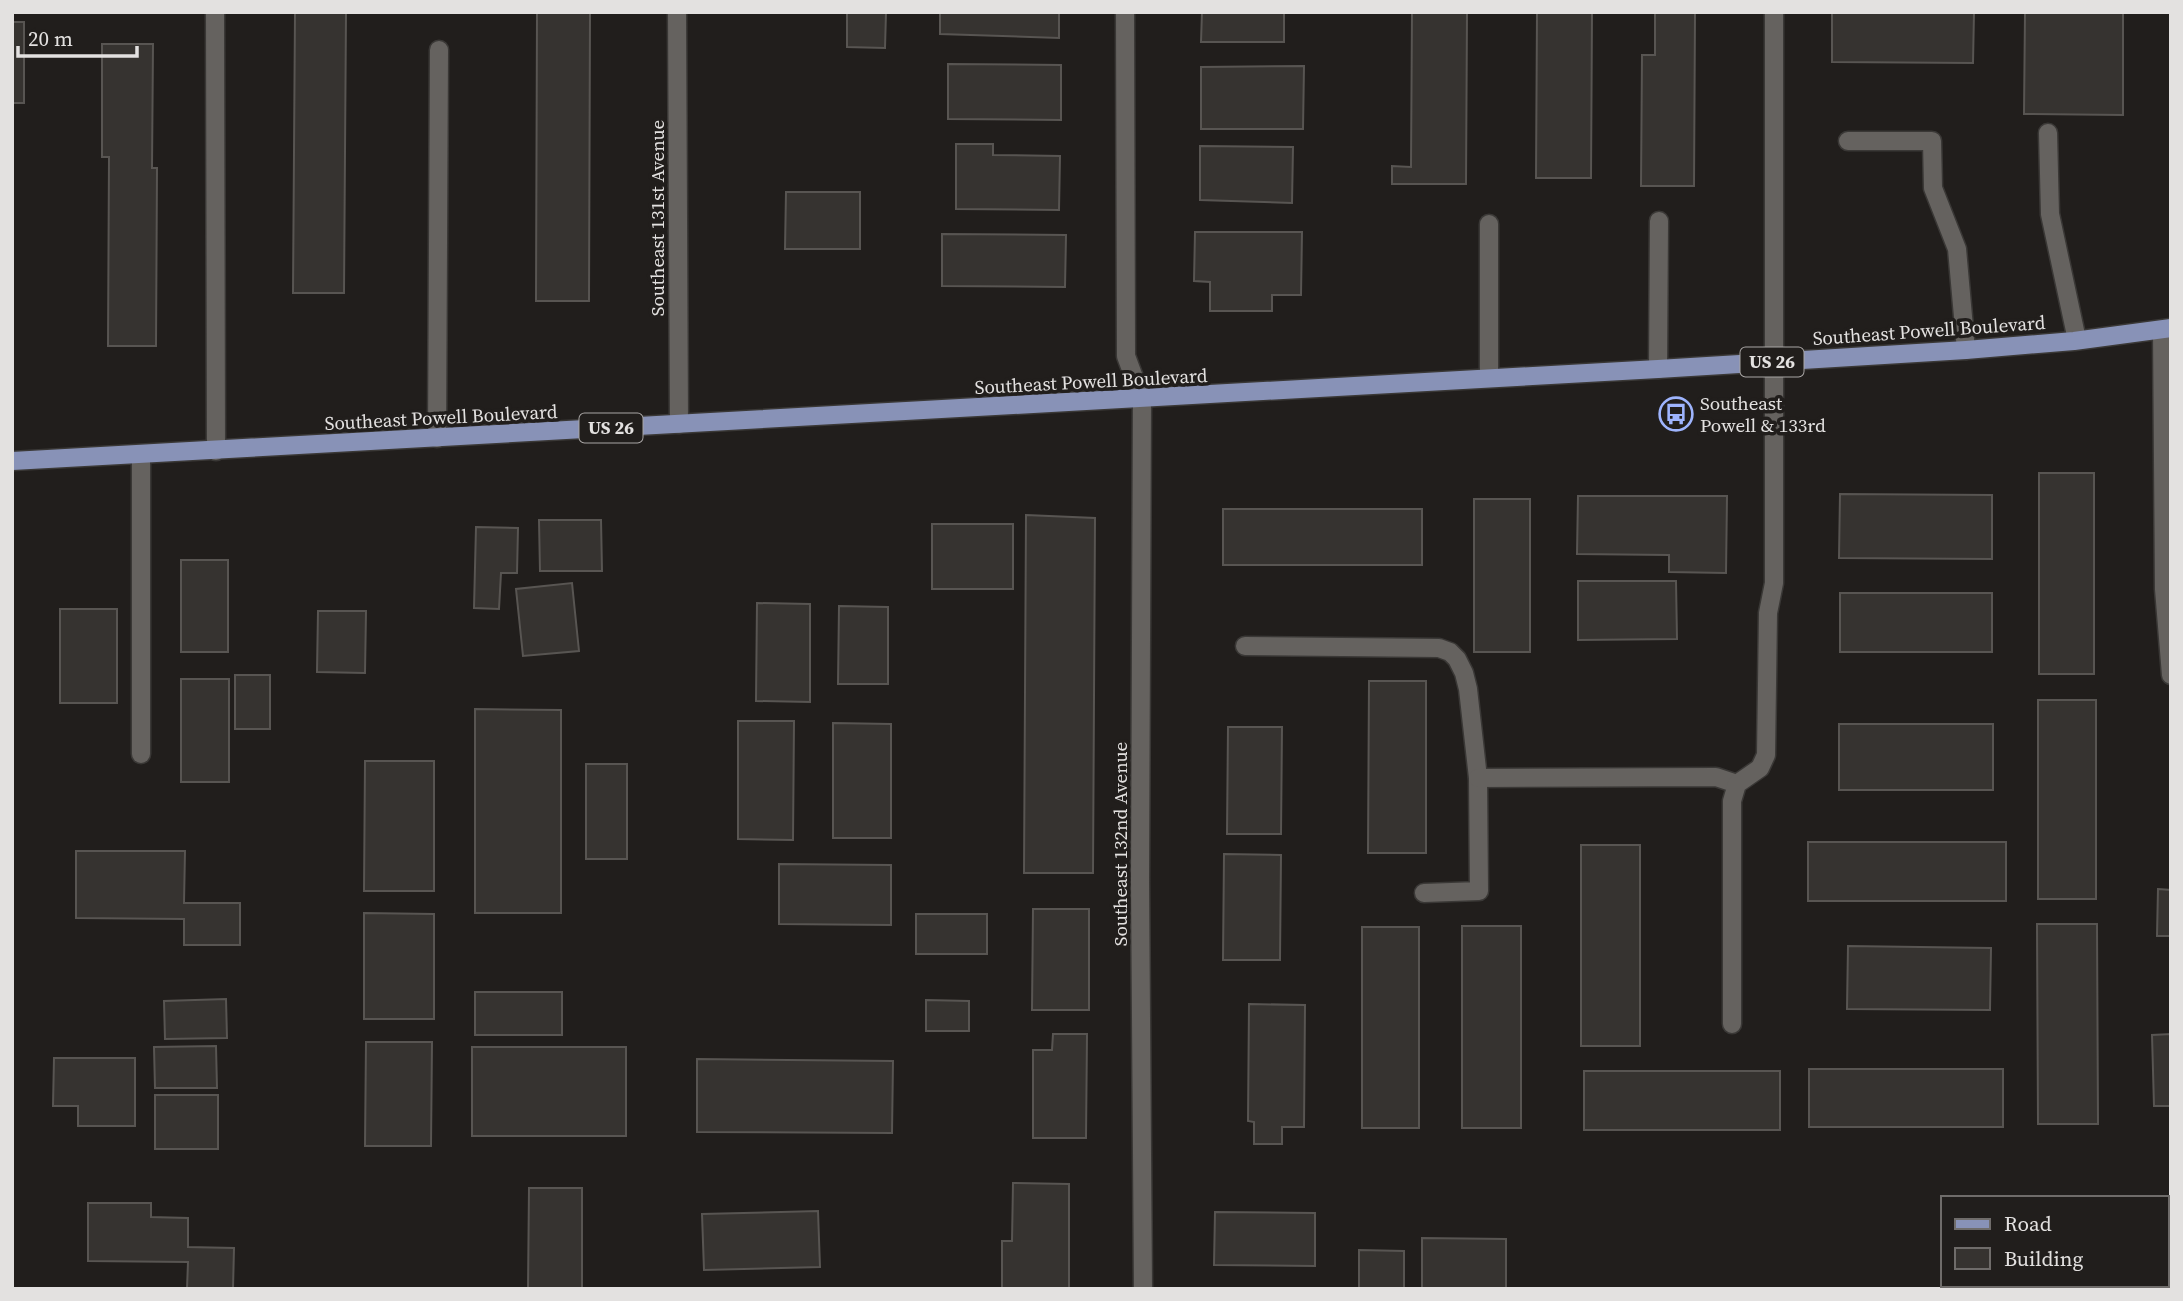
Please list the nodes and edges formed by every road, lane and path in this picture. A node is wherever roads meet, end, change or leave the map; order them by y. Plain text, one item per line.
1 (215, 12) edge
2 (677, 12) edge
3 (1125, 12) edge
4 (1774, 12) edge
5 (439, 50) dead end
6 (2048, 133) dead end
7 (1848, 141) dead end
8 (1659, 221) dead end
9 (1489, 223) dead end
10 (2166, 329) edge
11 (2077, 340) junction
12 (1966, 350) junction
13 (1774, 362) junction
14 (1658, 369) junction
15 (1489, 377) junction
16 (1142, 399) junction
17 (679, 424) junction
18 (437, 438) junction
19 (216, 451) junction
20 (141, 454) junction
21 (12, 461) edge
22 (1245, 646) dead end
23 (2171, 675) edge
24 (141, 754) dead end
25 (1478, 778) junction
26 (1737, 784) junction
27 (1424, 893) dead end
28 (1732, 1024) dead end
29 (1143, 1289) edge

1 - 19 street
2 - 17 street, Southeast 131st Avenue
3 - 16 street
4 - 13 street
5 - 18 street
6 - 11 street
7 - 12 street
8 - 14 street
9 - 15 street
10 - 11 main road, Southeast Powell Boulevard / US 26
10 - 23 street
11 - 12 main road, Southeast Powell Boulevard / US 26
12 - 13 main road, Southeast Powell Boulevard / US 26
13 - 14 main road, Southeast Powell Boulevard / US 26
13 - 26 street
14 - 15 main road, Southeast Powell Boulevard / US 26
15 - 16 main road, Southeast Powell Boulevard / US 26
16 - 17 main road, Southeast Powell Boulevard / US 26
16 - 29 street, Southeast 132nd Avenue
17 - 18 main road, Southeast Powell Boulevard / US 26
18 - 19 main road, Southeast Powell Boulevard / US 26
19 - 20 main road, Southeast Powell Boulevard / US 26
20 - 21 main road, Southeast Powell Boulevard / US 26
20 - 24 street
22 - 25 street
25 - 26 street
25 - 27 street
26 - 28 street

